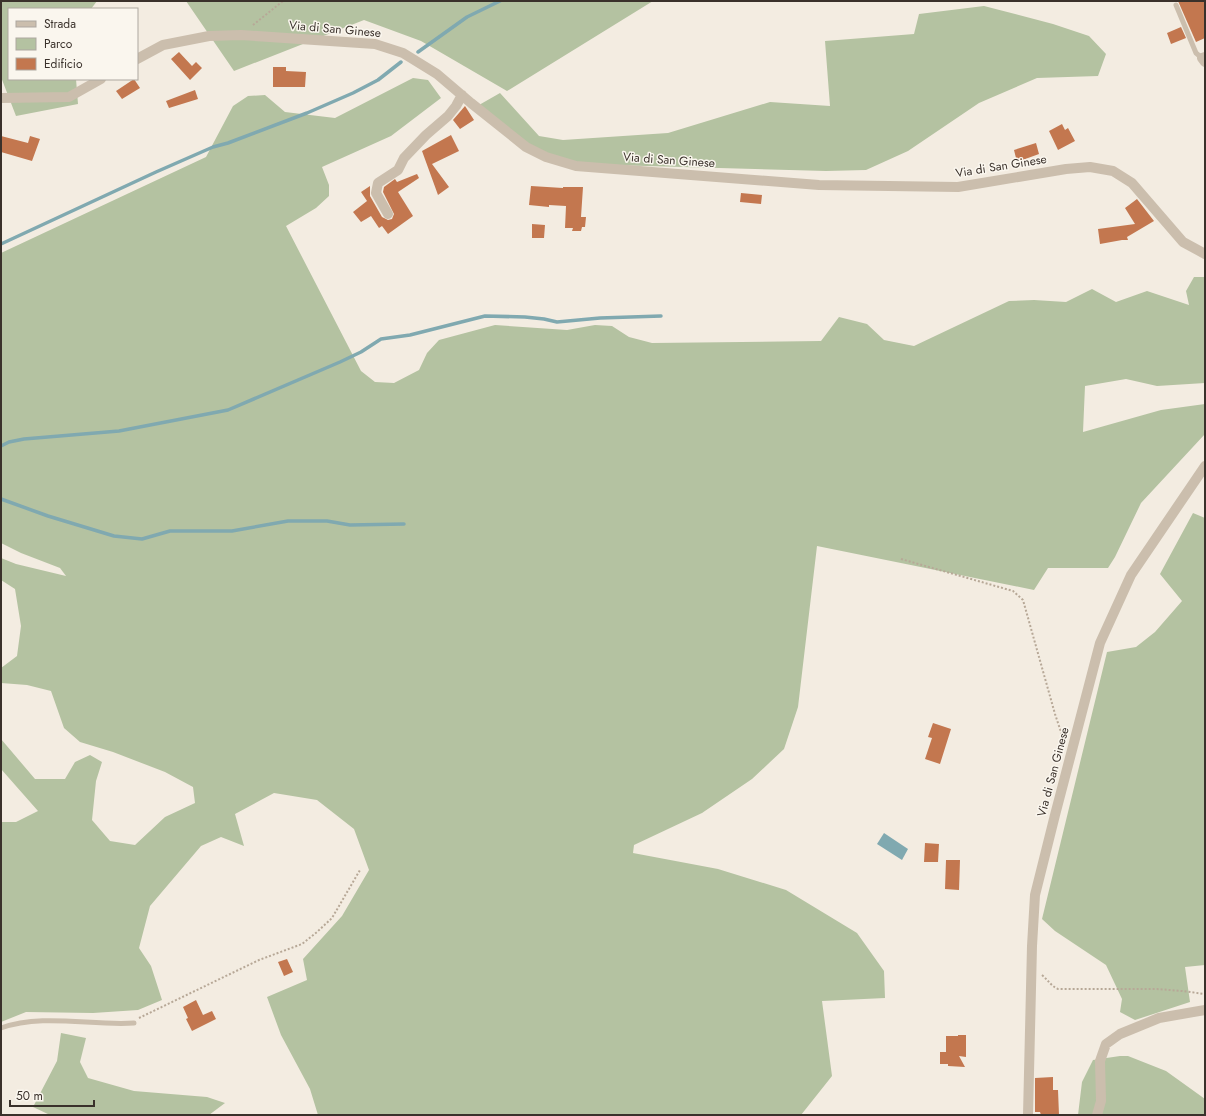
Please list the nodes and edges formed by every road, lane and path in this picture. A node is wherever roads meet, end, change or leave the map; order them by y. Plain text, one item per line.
1 (283, 1) edge
2 (1176, 5) dead end
3 (242, 35) junction
4 (138, 58) edge
5 (1204, 59) edge
6 (99, 80) edge
7 (462, 96) junction
8 (1, 98) edge
9 (388, 214) dead end
10 (1205, 254) edge
11 (1205, 466) edge
12 (901, 559) dead end
13 (1072, 753) junction
14 (360, 870) dead end
15 (1031, 980) junction
16 (1205, 994) edge
17 (1205, 1010) edge
18 (134, 1023) joint
19 (1, 1028) edge
20 (1028, 1115) edge
21 (1098, 1115) edge

1 - 3 path
2 - 5 lane
3 - 4 street, Via di San Ginese
3 - 7 street, Via di San Ginese
6 - 8 street
7 - 9 street
7 - 10 street, Via di San Ginese
11 - 13 street, Via di San Ginese
12 - 13 path
13 - 15 street, Via di San Ginese
14 - 18 path
15 - 16 path
15 - 20 street, Via di San Ginese
17 - 21 street
18 - 19 lane

